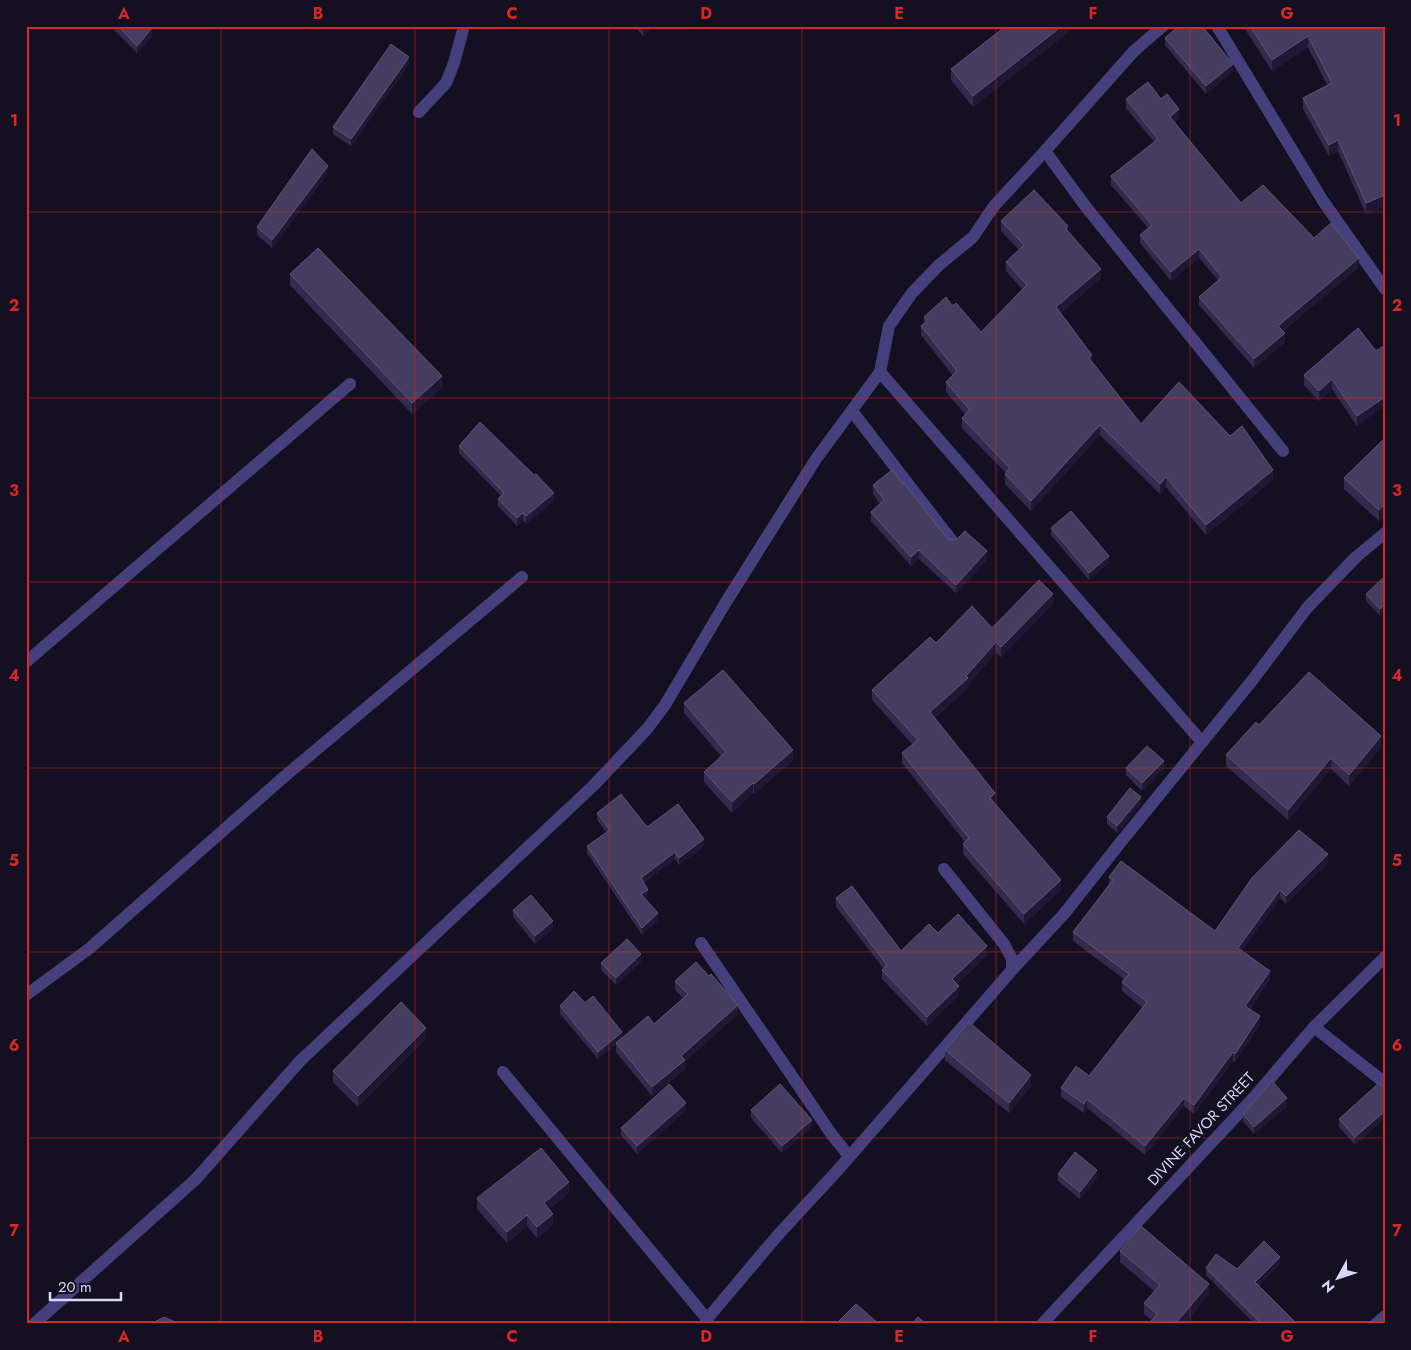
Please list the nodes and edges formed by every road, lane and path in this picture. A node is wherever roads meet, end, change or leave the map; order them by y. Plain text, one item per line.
1 (464, 26) edge
2 (1163, 26) edge
3 (1217, 26) edge
4 (419, 112) dead end
5 (1045, 150) junction
6 (1385, 289) edge
7 (880, 372) junction
8 (350, 384) dead end
9 (852, 411) junction
10 (1282, 451) dead end
11 (1385, 533) edge
12 (952, 541) edge
13 (522, 577) dead end
14 (26, 662) edge
15 (1202, 742) junction
16 (944, 869) dead end
17 (701, 943) dead end
18 (1385, 957) edge
19 (1012, 970) junction
20 (26, 995) edge
21 (1314, 1027) junction
22 (504, 1072) dead end
23 (1385, 1083) edge
24 (849, 1156) junction
25 (1385, 1316) edge
26 (706, 1321) edge
27 (34, 1324) edge
28 (1042, 1324) edge
29 (1376, 1324) edge

1 - 4 street
2 - 5 street
3 - 6 street
5 - 7 street
5 - 10 street
7 - 9 street
7 - 15 street
8 - 14 street
9 - 12 street
9 - 27 street
11 - 15 street
13 - 20 street
15 - 19 street
16 - 19 street
17 - 24 street
18 - 21 street, DIVINE FAVOR STREET
19 - 24 street
21 - 23 street
21 - 28 street, DIVINE FAVOR STREET
22 - 26 street
24 - 26 street
25 - 29 street

